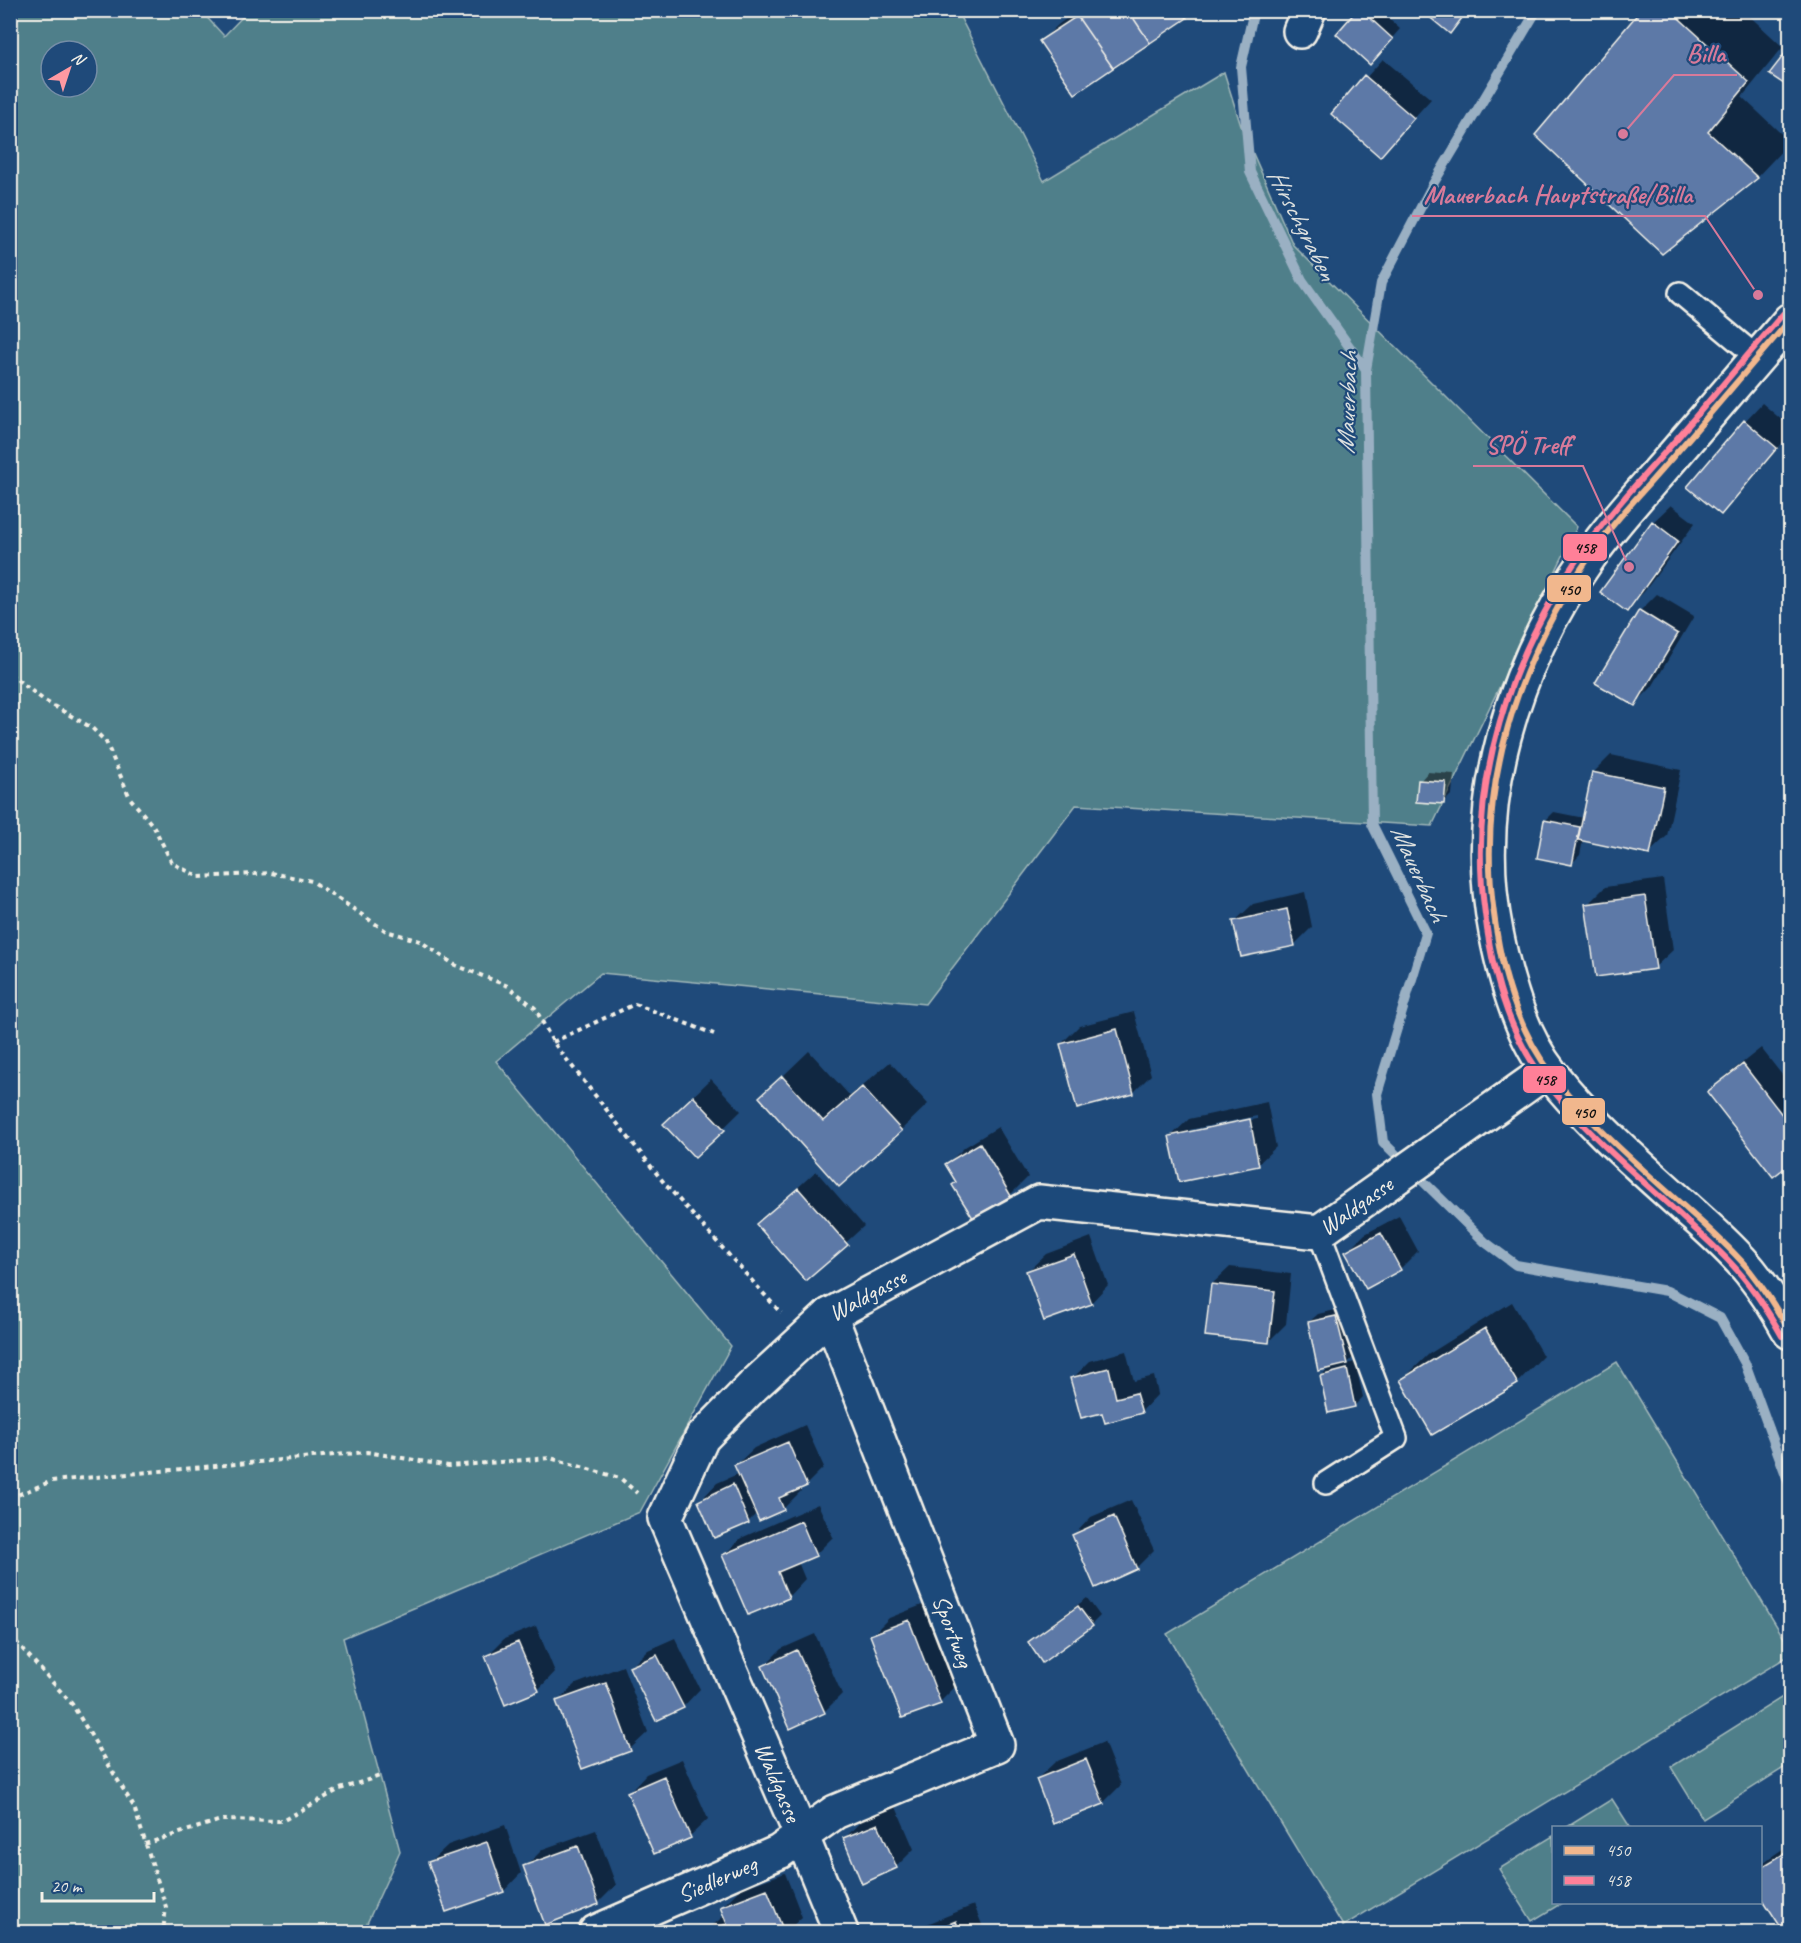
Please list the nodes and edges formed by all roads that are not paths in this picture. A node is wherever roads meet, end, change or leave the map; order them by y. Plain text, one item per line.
1 (1680, 293) dead end
2 (1791, 320) edge
3 (1758, 358) junction
4 (1548, 1070) junction
5 (1319, 1232) junction
6 (830, 1315) junction
7 (1791, 1332) edge
8 (1326, 1483) dead end
9 (802, 1837) junction
10 (596, 1932) edge
11 (841, 1932) edge

1 - 3 lane
2 - 3 street
3 - 4 street
4 - 5 street, Waldgasse
4 - 7 street
5 - 6 street, Waldgasse
5 - 8 lane
6 - 9 street, Waldgasse
6 - 9 street, Sportweg
9 - 10 street, Siedlerweg
9 - 11 street, Waldgasse

